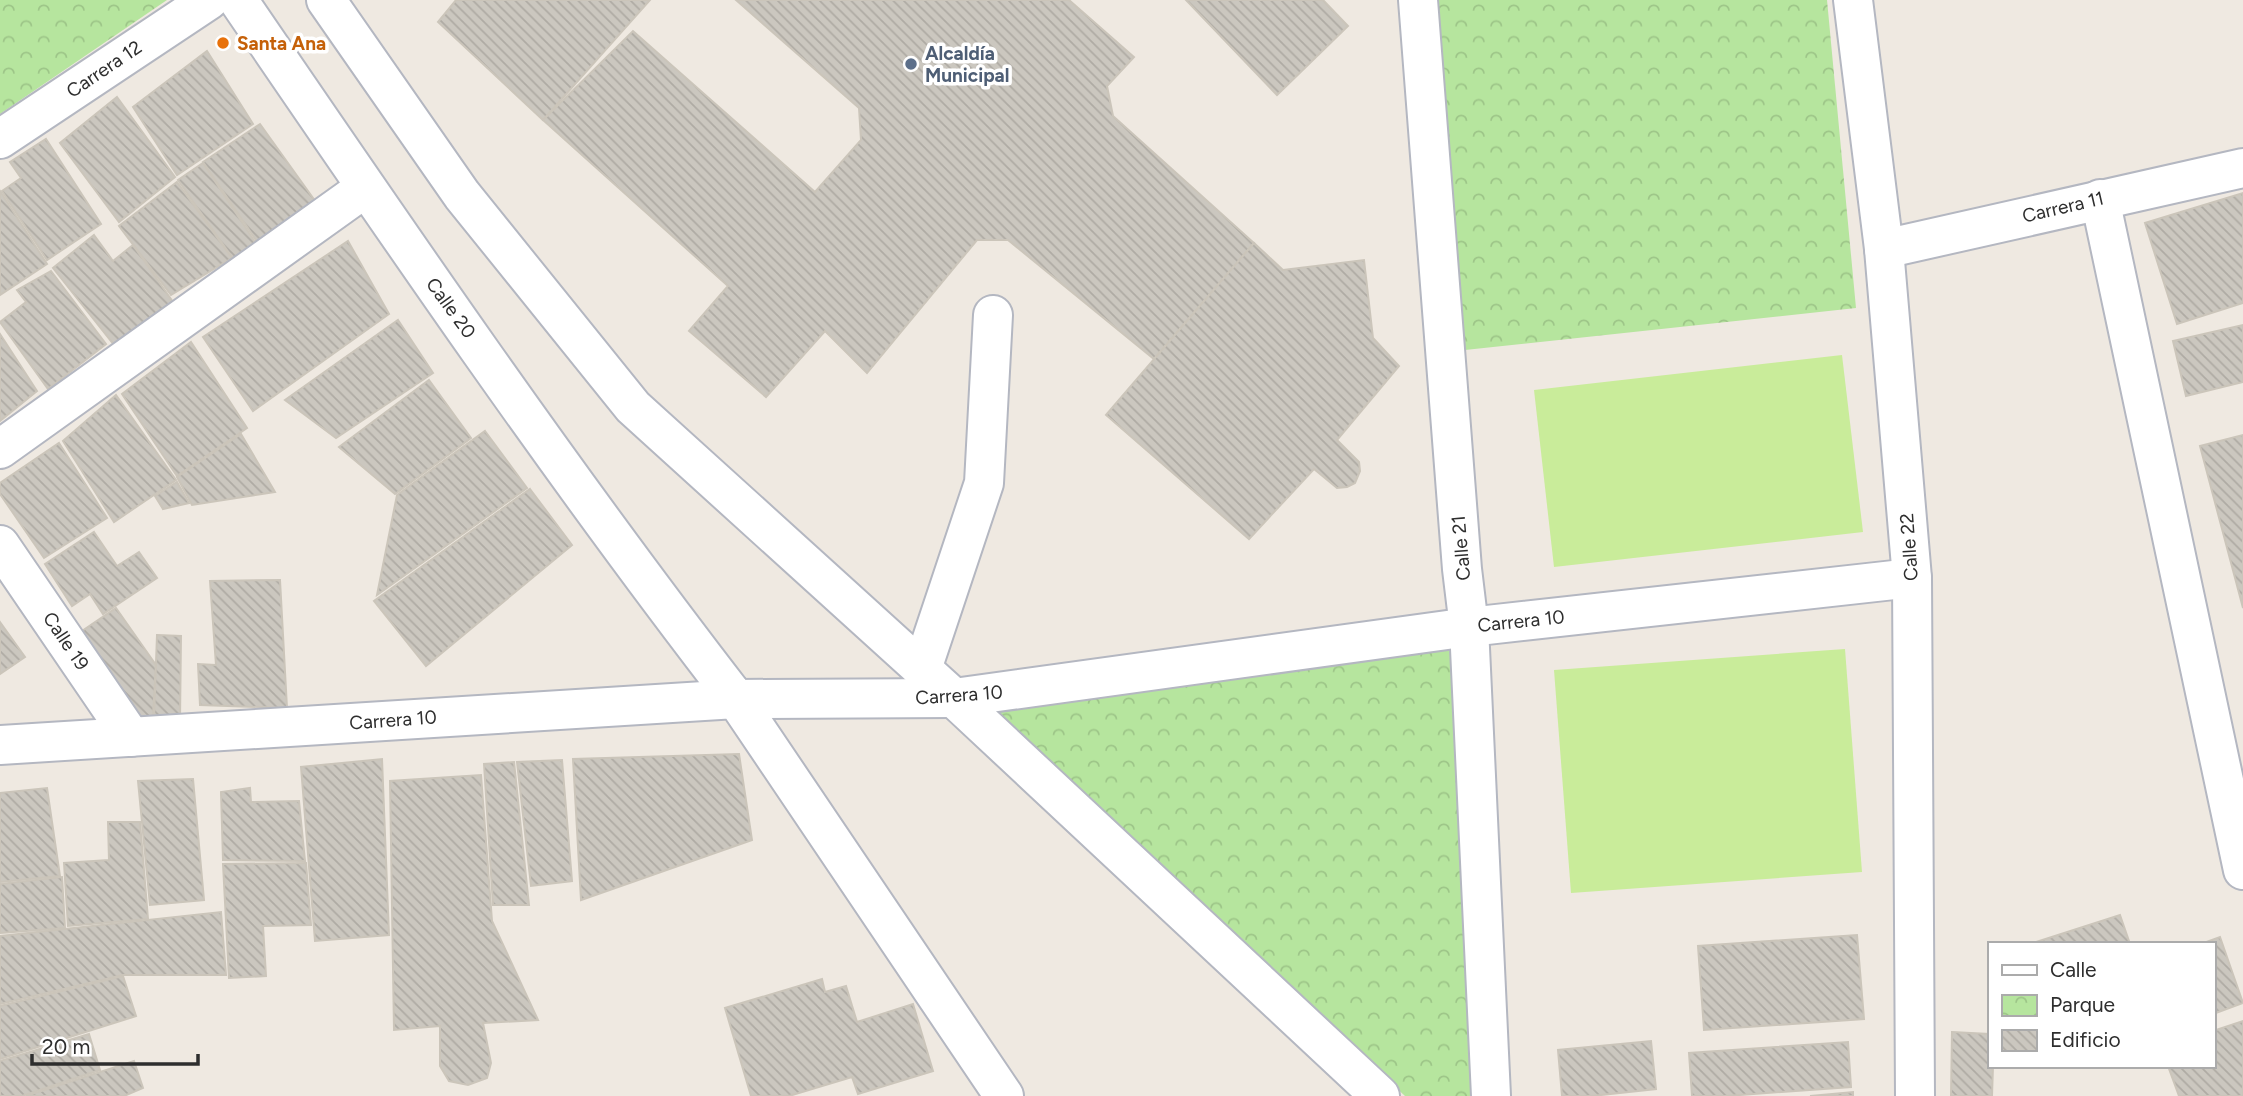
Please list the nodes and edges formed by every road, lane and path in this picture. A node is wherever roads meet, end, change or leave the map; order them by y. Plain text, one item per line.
1 (209, 0) edge
2 (238, 0) edge
3 (326, 0) edge
4 (1418, 0) edge
5 (1853, 0) edge
6 (0, 139) edge
7 (2243, 168) edge
8 (365, 188) junction
9 (2099, 199) junction
10 (1884, 249) junction
11 (993, 315) dead end
12 (0, 449) edge
13 (0, 545) edge
14 (1912, 578) junction
15 (1469, 627) junction
16 (922, 669) junction
17 (954, 698) junction
18 (736, 699) junction
19 (131, 737) junction
20 (0, 745) edge
21 (2243, 870) edge
22 (1002, 1094) edge
23 (1380, 1096) edge
24 (1491, 1096) edge
25 (1916, 1096) edge

1 - 6 street, Carrera 12
2 - 8 street, Calle 20
3 - 16 street
4 - 15 street, Calle 21
5 - 10 street, Calle 22
7 - 9 street, Carrera 11
8 - 12 street
8 - 18 street, Calle 20
9 - 10 street, Carrera 11
9 - 21 street
10 - 14 street, Calle 22
11 - 16 street
13 - 19 street, Calle 19
14 - 15 street, Carrera 10
14 - 25 street, Calle 22
15 - 17 street, Carrera 10
15 - 24 street, Calle 21
16 - 17 street
17 - 18 street, Carrera 10
17 - 23 street
18 - 19 street, Carrera 10
18 - 22 street, Calle 20
19 - 20 street, Carrera 10

